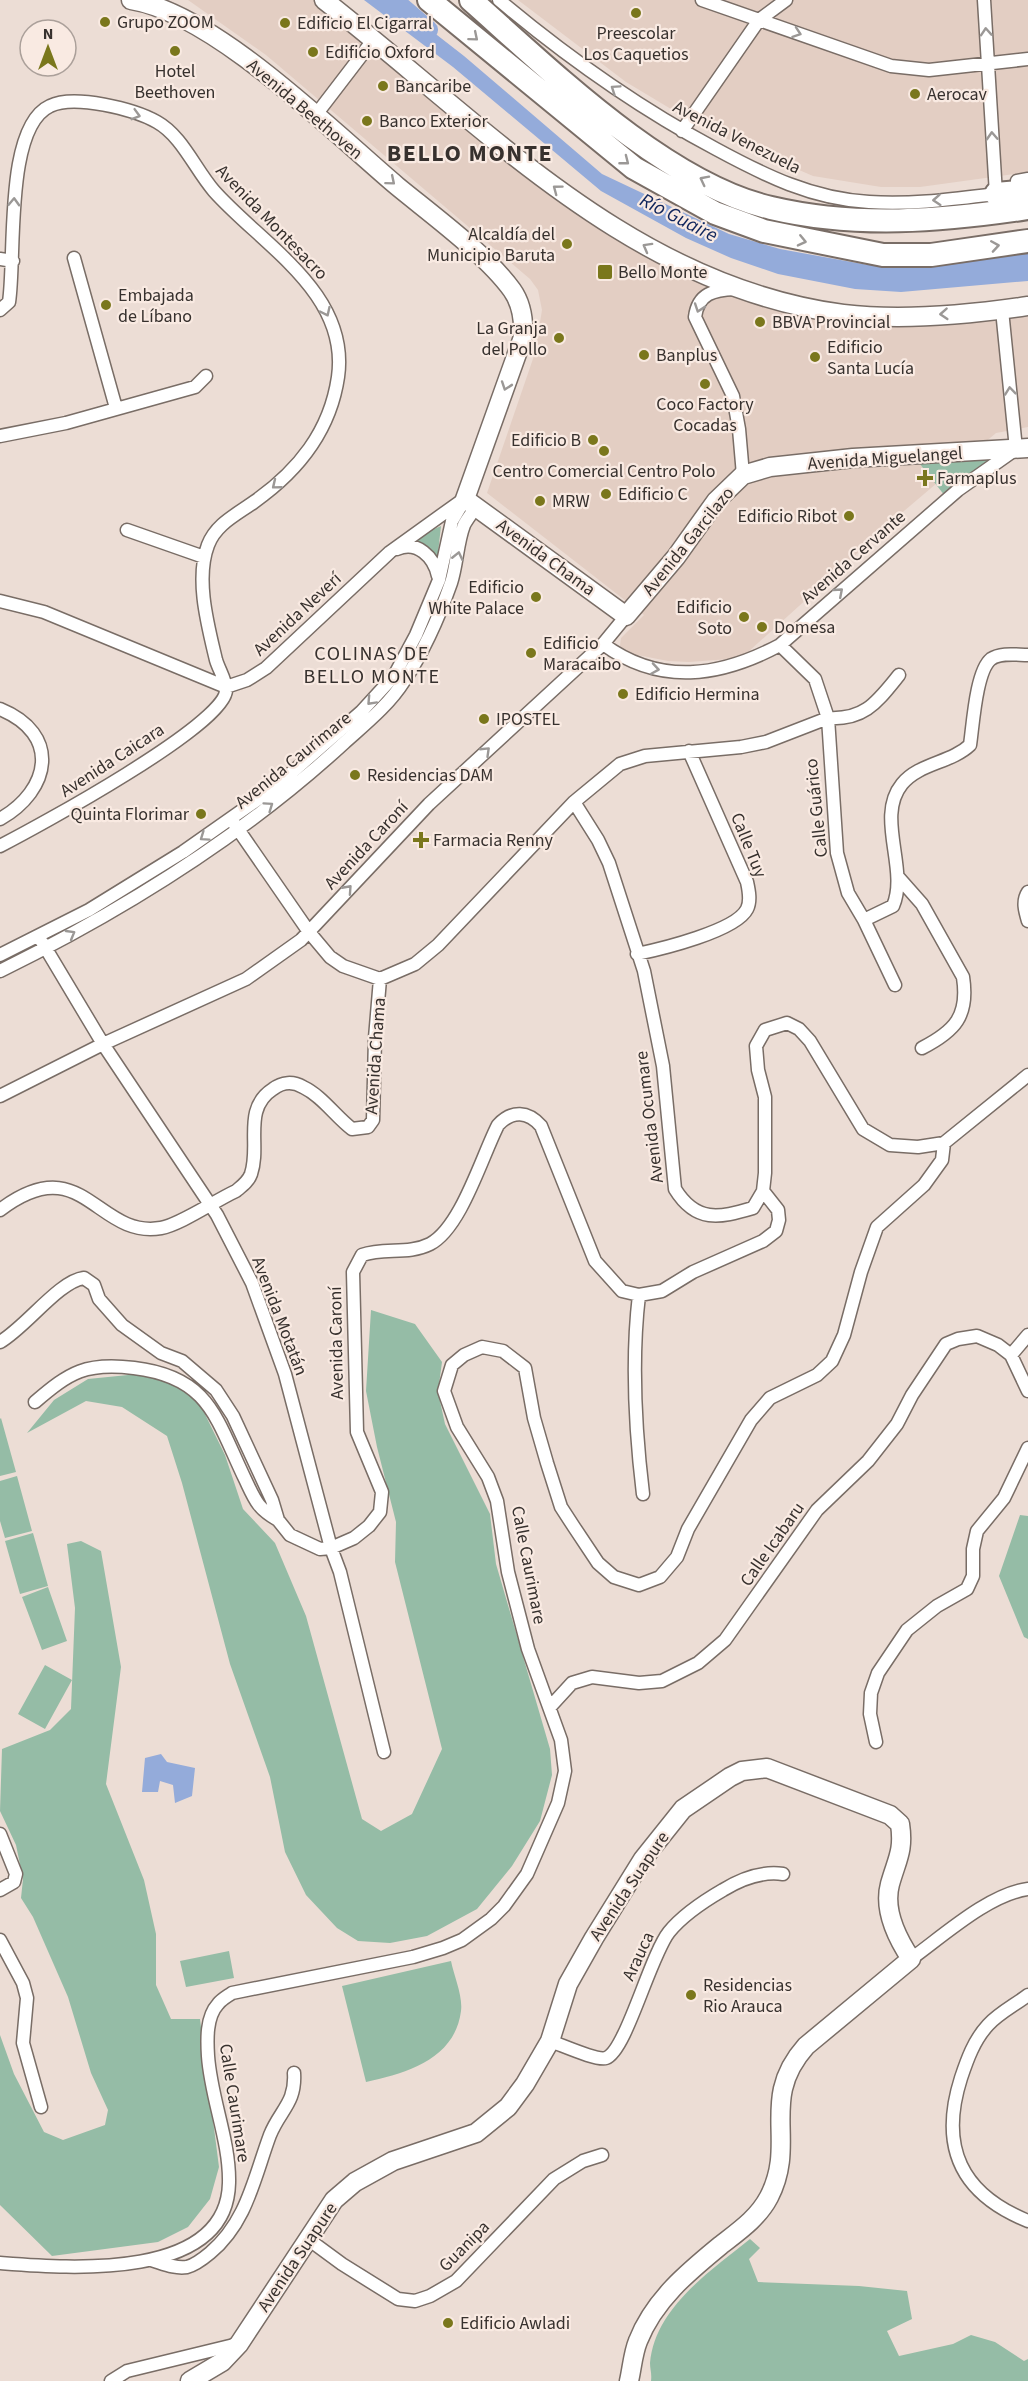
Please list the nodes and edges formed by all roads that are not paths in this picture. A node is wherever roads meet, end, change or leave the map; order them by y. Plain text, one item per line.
1 (131, 0) edge
2 (324, 0) edge
3 (429, 0) edge
4 (471, 0) edge
5 (499, 0) edge
6 (702, 0) edge
7 (786, 0) edge
8 (984, 0) edge
9 (759, 20) junction
10 (374, 39) junction
11 (1028, 59) edge
12 (988, 64) junction
13 (315, 116) junction
14 (682, 131) junction
15 (1024, 183) edge
16 (729, 193) junction
17 (996, 194) junction
18 (1028, 208) edge
19 (1028, 221) edge
20 (1028, 241) edge
21 (74, 258) dead end
22 (0, 259) edge
23 (13, 261) junction
24 (738, 289) junction
25 (1028, 306) edge
26 (0, 310) edge
27 (1002, 310) junction
28 (206, 376) dead end
29 (116, 408) junction
30 (0, 436) edge
31 (1022, 449) edge
32 (743, 475) junction
33 (471, 502) junction
34 (127, 531) dead end
35 (390, 552) junction
36 (204, 557) junction
37 (439, 580) junction
38 (0, 602) edge
39 (626, 616) junction
40 (603, 644) junction
41 (780, 645) junction
42 (1028, 655) edge
43 (899, 675) dead end
44 (226, 687) junction
45 (0, 709) edge
46 (828, 718) junction
47 (689, 750) junction
48 (574, 802) junction
49 (0, 819) edge
50 (234, 823) junction
51 (0, 846) edge
52 (899, 878) junction
53 (1028, 892) edge
54 (864, 920) junction
55 (1028, 921) edge
56 (309, 932) junction
57 (39, 937) junction
58 (45, 949) junction
59 (637, 954) junction
60 (0, 955) edge
61 (0, 971) edge
62 (380, 979) junction
63 (896, 985) dead end
64 (103, 1044) junction
65 (922, 1048) dead end
66 (1028, 1075) edge
67 (0, 1096) edge
68 (944, 1143) junction
69 (763, 1191) junction
70 (210, 1204) junction
71 (0, 1210) edge
72 (639, 1295) junction
73 (1028, 1335) edge
74 (0, 1342) edge
75 (1011, 1355) junction
76 (1028, 1391) edge
77 (35, 1402) dead end
78 (1028, 1448) edge
79 (643, 1494) dead end
80 (278, 1520) junction
81 (331, 1548) junction
82 (550, 1707) junction
83 (876, 1742) dead end
84 (384, 1752) dead end
85 (0, 1834) edge
86 (783, 1874) dead end
87 (1028, 1889) edge
88 (0, 1890) edge
89 (0, 1940) edge
90 (911, 1959) junction
91 (1028, 1995) edge
92 (550, 2041) junction
93 (294, 2073) dead end
94 (41, 2107) dead end
95 (602, 2155) dead end
96 (1028, 2221) edge
97 (308, 2239) junction
98 (151, 2260) junction
99 (0, 2263) edge
100 (239, 2344) junction
101 (111, 2381) edge
102 (190, 2381) edge
103 (628, 2381) edge

1 - 13 street, Avenida Beethoven
2 - 10 street
3 -> 20 highway
16 -> 4 highway
14 -> 5 street, Avenida Venezuela
6 - 9 street
7 - 9 street
12 -> 8 street
9 -> 12 street
9 - 14 street
10 - 13 street
24 -> 10 street
11 - 12 street
17 -> 12 street
13 -> 33 street, Avenida Beethoven
17 -> 14 street, Avenida Venezuela
15 - 17 highway
16 - 18 highway
16 - 19 highway
21 - 29 street
22 - 23 street
23 - 26 street, Avenida Montesacro
23 -> 36 street, Avenida Montesacro
27 -> 24 street
24 -> 32 street, Avenida Garcilazo
25 - 27 street
31 -> 27 street
28 - 29 street
29 - 30 street
31 - 32 street, Avenida Miguelangel
41 -> 31 street, Avenida Cervante
32 - 39 street, Avenida Garcilazo
33 - 35 street, Avenida Neverí
33 - 37 street, Avenida Caurimare
33 - 39 street, Avenida Chama
50 -> 33 street, Avenida Caurimare
34 - 36 street
35 - 37 street
35 - 44 street, Avenida Neverí
36 - 44 street, Avenida Montesacro
37 -> 50 street, Avenida Caurimare
38 - 44 street
39 - 40 street, Avenida Caroní
40 -> 41 street, Avenida Cervante
56 -> 40 street, Avenida Caroní
41 - 46 street
42 - 52 street
43 - 46 street, Avenida Chama
44 - 51 street, Avenida Caicara
45 - 49 street
46 - 47 street, Avenida Chama
46 - 54 street, Calle Guárico
47 - 48 street, Avenida Chama
47 - 59 street, Calle Tuy
48 - 59 street, Avenida Ocumare
48 - 62 street, Avenida Chama
50 - 56 street
50 -> 57 street, Avenida Caurimare
58 -> 50 street, Avenida Caurimare
52 - 54 street
52 - 65 street
53 - 55 street
54 - 63 street, Calle Guárico
56 - 62 street
56 - 64 street, Avenida Caroní
57 - 58 street, Avenida Motatán
57 - 60 street, Avenida Caurimare
58 - 61 street, Avenida Caurimare
58 - 64 street, Avenida Motatán
59 - 69 street, Avenida Ocumare
62 - 70 street, Avenida Chama
64 - 67 street, Avenida Caroní
64 - 70 street, Avenida Motatán
66 - 68 street
68 - 69 street
68 - 82 street, Calle Caurimare
69 - 72 street
70 - 71 street, Avenida Chama
70 - 81 street, Avenida Motatán
72 - 79 street
72 - 81 street, Avenida Caroní
73 - 75 street
74 - 80 street
75 - 76 street
75 - 82 street, Calle Icabaru
77 - 80 street
78 - 83 street
80 - 81 street
81 - 84 street, Avenida Motatán
82 - 98 street, Calle Caurimare
85 - 88 street
86 - 92 street, Arauca
87 - 90 street
89 - 94 street
90 - 92 street, Avenida Suapure
90 - 103 street
91 - 96 street
92 - 97 street, Avenida Suapure
93 - 98 street
95 - 97 street, Guanipa
97 - 100 street, Avenida Suapure
98 - 99 street, Calle Caurimare
100 - 101 street
100 - 102 street, Avenida Suapure

